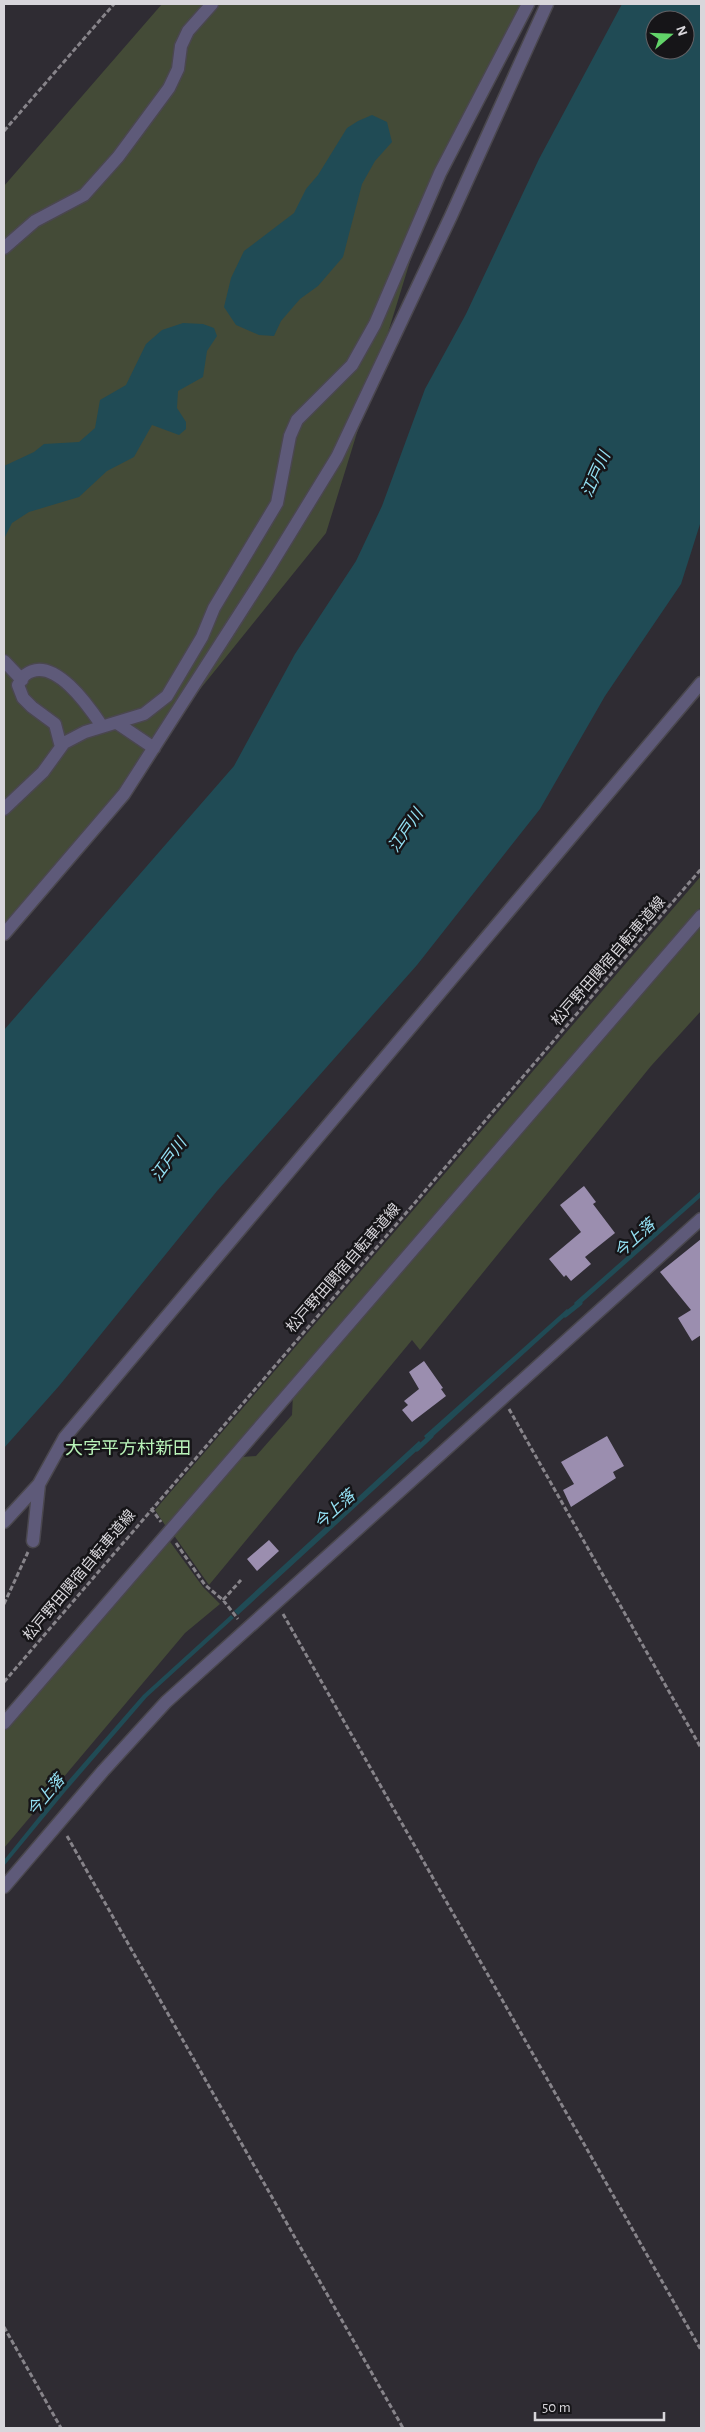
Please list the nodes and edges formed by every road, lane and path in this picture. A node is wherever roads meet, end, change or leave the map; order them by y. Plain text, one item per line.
1 (114, 4) edge
2 (212, 4) edge
3 (528, 4) edge
4 (547, 4) edge
5 (4, 131) edge
6 (4, 248) edge
7 (4, 661) edge
8 (22, 680) junction
9 (701, 683) edge
10 (117, 723) junction
11 (102, 726) junction
12 (61, 747) junction
13 (154, 748) junction
14 (4, 809) edge
15 (701, 869) edge
16 (701, 916) edge
17 (4, 934) edge
18 (701, 1219) edge
19 (503, 1398) junction
20 (38, 1484) junction
21 (4, 1522) edge
22 (33, 1541) joint
23 (241, 1580) dead end
24 (205, 1585) dead end
25 (224, 1600) junction
26 (276, 1602) junction
27 (4, 1604) edge
28 (241, 1623) dead end
29 (4, 1682) edge
30 (4, 1723) edge
31 (701, 1748) edge
32 (59, 1822) junction
33 (4, 1887) edge
34 (4, 2328) edge
35 (701, 2350) edge
36 (61, 2428) edge
37 (403, 2428) edge

1 - 5 path
2 - 6 lane
3 - 10 lane
4 - 13 lane
7 - 8 lane
8 - 11 lane
8 - 12 lane
9 - 20 lane
10 - 11 lane
10 - 13 lane
11 - 12 lane
12 - 14 lane
13 - 17 lane
15 - 29 path, 松戸野田関宿自転車道線
16 - 30 lane
18 - 19 lane
19 - 26 lane
19 - 31 path
20 - 21 lane
20 - 22 lane
22 - 27 path
23 - 25 path
24 - 25 path
25 - 28 path
26 - 32 lane
26 - 35 path
32 - 33 lane
32 - 37 path
34 - 36 path

